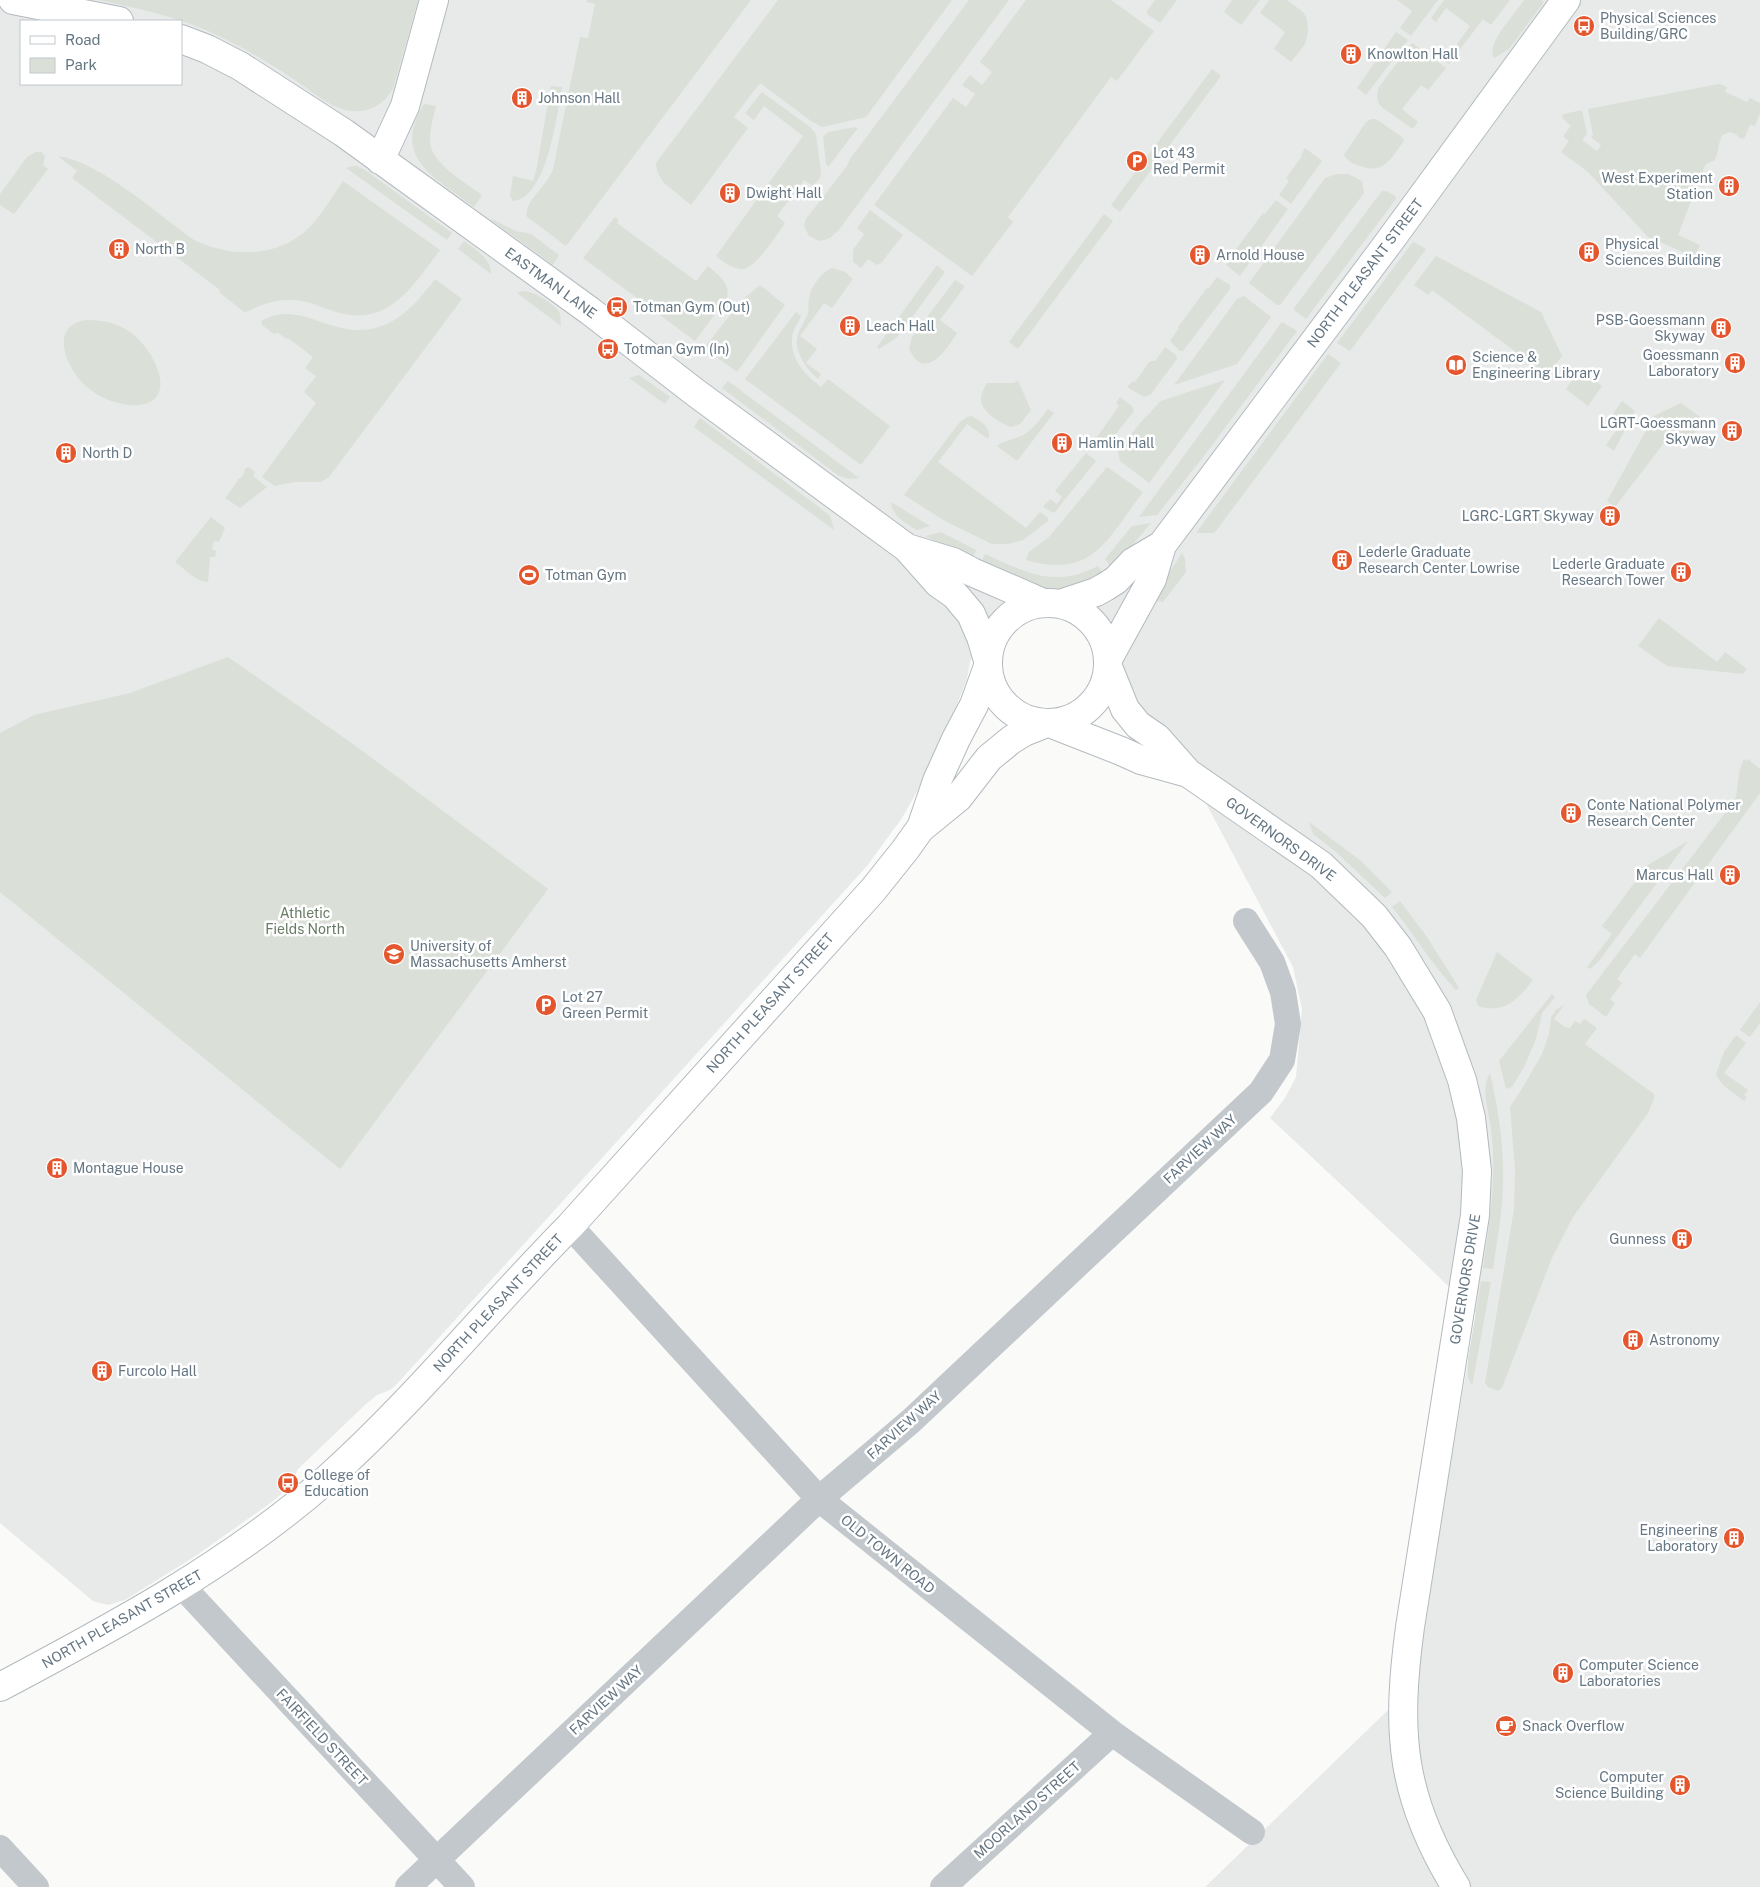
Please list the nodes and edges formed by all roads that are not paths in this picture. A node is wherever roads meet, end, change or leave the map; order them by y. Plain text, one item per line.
1 (13, 0) edge
2 (434, 0) edge
3 (1566, 0) edge
4 (114, 20) edge
5 (182, 39) edge
6 (380, 160) junction
7 (1162, 545) junction
8 (907, 548) junction
9 (1050, 603) junction
10 (987, 663) junction
11 (1108, 663) junction
12 (1048, 724) junction
13 (1188, 773) junction
14 (920, 830) junction
15 (1246, 921) dead end
16 (570, 1226) junction
17 (819, 1499) junction
18 (182, 1586) junction
19 (0, 1687) edge
20 (1112, 1733) junction
21 (1252, 1832) dead end
22 (0, 1848) edge
23 (436, 1859) junction
24 (36, 1887) edge
25 (408, 1887) edge
26 (462, 1887) edge
27 (943, 1887) edge
28 (1456, 1887) edge

1 - 4 main road
2 - 6 main road
3 - 7 main road, NORTH PLEASANT STREET
5 - 6 main road, EASTMAN LANE
6 - 8 main road, EASTMAN LANE
7 - 9 main road, NORTH PLEASANT STREET
7 - 11 main road, NORTH PLEASANT STREET
8 - 9 main road, EASTMAN LANE
8 - 10 main road, EASTMAN LANE
9 - 10 main road
9 - 11 main road
10 - 12 main road
10 - 14 main road, NORTH PLEASANT STREET
11 - 12 main road
11 - 13 main road, GOVERNORS DRIVE
12 - 13 main road, GOVERNORS DRIVE
12 - 14 main road, NORTH PLEASANT STREET
13 - 28 main road, GOVERNORS DRIVE
14 - 16 main road, NORTH PLEASANT STREET
15 - 17 street, FARVIEW WAY
16 - 17 street, OLD TOWN ROAD
16 - 18 main road, NORTH PLEASANT STREET
17 - 20 street, OLD TOWN ROAD
17 - 23 street, FARVIEW WAY
18 - 19 main road, NORTH PLEASANT STREET
18 - 23 street, FAIRFIELD STREET
20 - 21 street, OLD TOWN ROAD
20 - 27 street, MOORLAND STREET
22 - 24 street
23 - 25 street, FARVIEW WAY
23 - 26 street, FAIRFIELD STREET

